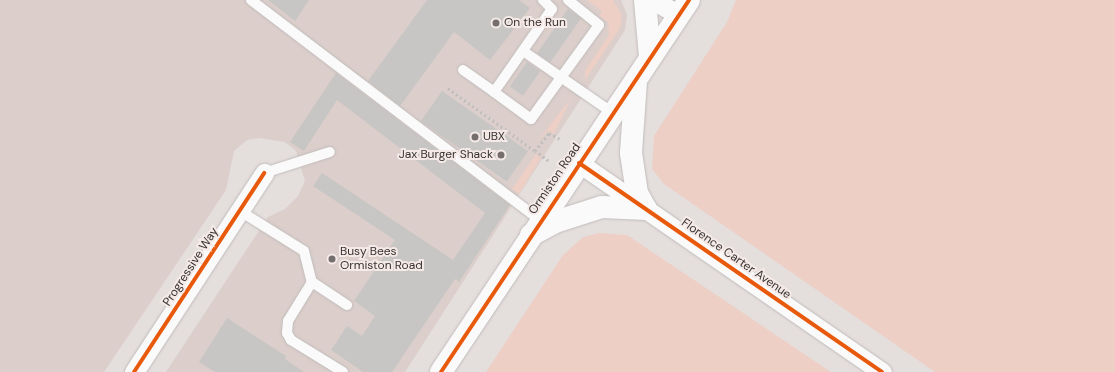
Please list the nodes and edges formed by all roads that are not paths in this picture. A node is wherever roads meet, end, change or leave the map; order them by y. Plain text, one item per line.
1 (251, 0) edge
2 (543, 0) edge
3 (568, 0) edge
4 (645, 0) edge
5 (653, 0) edge
6 (684, 5) edge
7 (523, 51) junction
8 (650, 57) junction
9 (463, 70) dead end
10 (562, 78) junction
11 (637, 78) junction
12 (494, 92) junction
13 (613, 113) junction
14 (330, 152) dead end
15 (579, 163) junction
16 (264, 173) joint
17 (646, 209) junction
18 (240, 211) junction
19 (534, 228) junction
20 (312, 282) junction
21 (347, 305) dead end
22 (134, 372) edge
23 (343, 372) edge
24 (441, 372) edge
25 (882, 372) edge

1 - 19 lane
2 - 7 lane
3 - 10 lane
4 - 8 main road
5 - 6 street
6 - 8 main road, Ormiston Road
7 - 10 lane
7 - 12 lane
8 - 11 main road, Ormiston Road
9 - 12 lane
10 - 12 lane
10 - 13 lane
11 - 13 main road, Ormiston Road
11 - 17 main road
13 - 15 main road, Ormiston Road
14 - 16 lane
15 - 17 street, Florence Carter Avenue
15 - 19 main road, Ormiston Road
16 - 18 street, Progressive Way
17 - 19 main road
17 - 25 street, Florence Carter Avenue
18 - 20 lane
18 - 22 street, Progressive Way
19 - 24 main road, Ormiston Road
20 - 21 lane
20 - 23 lane

